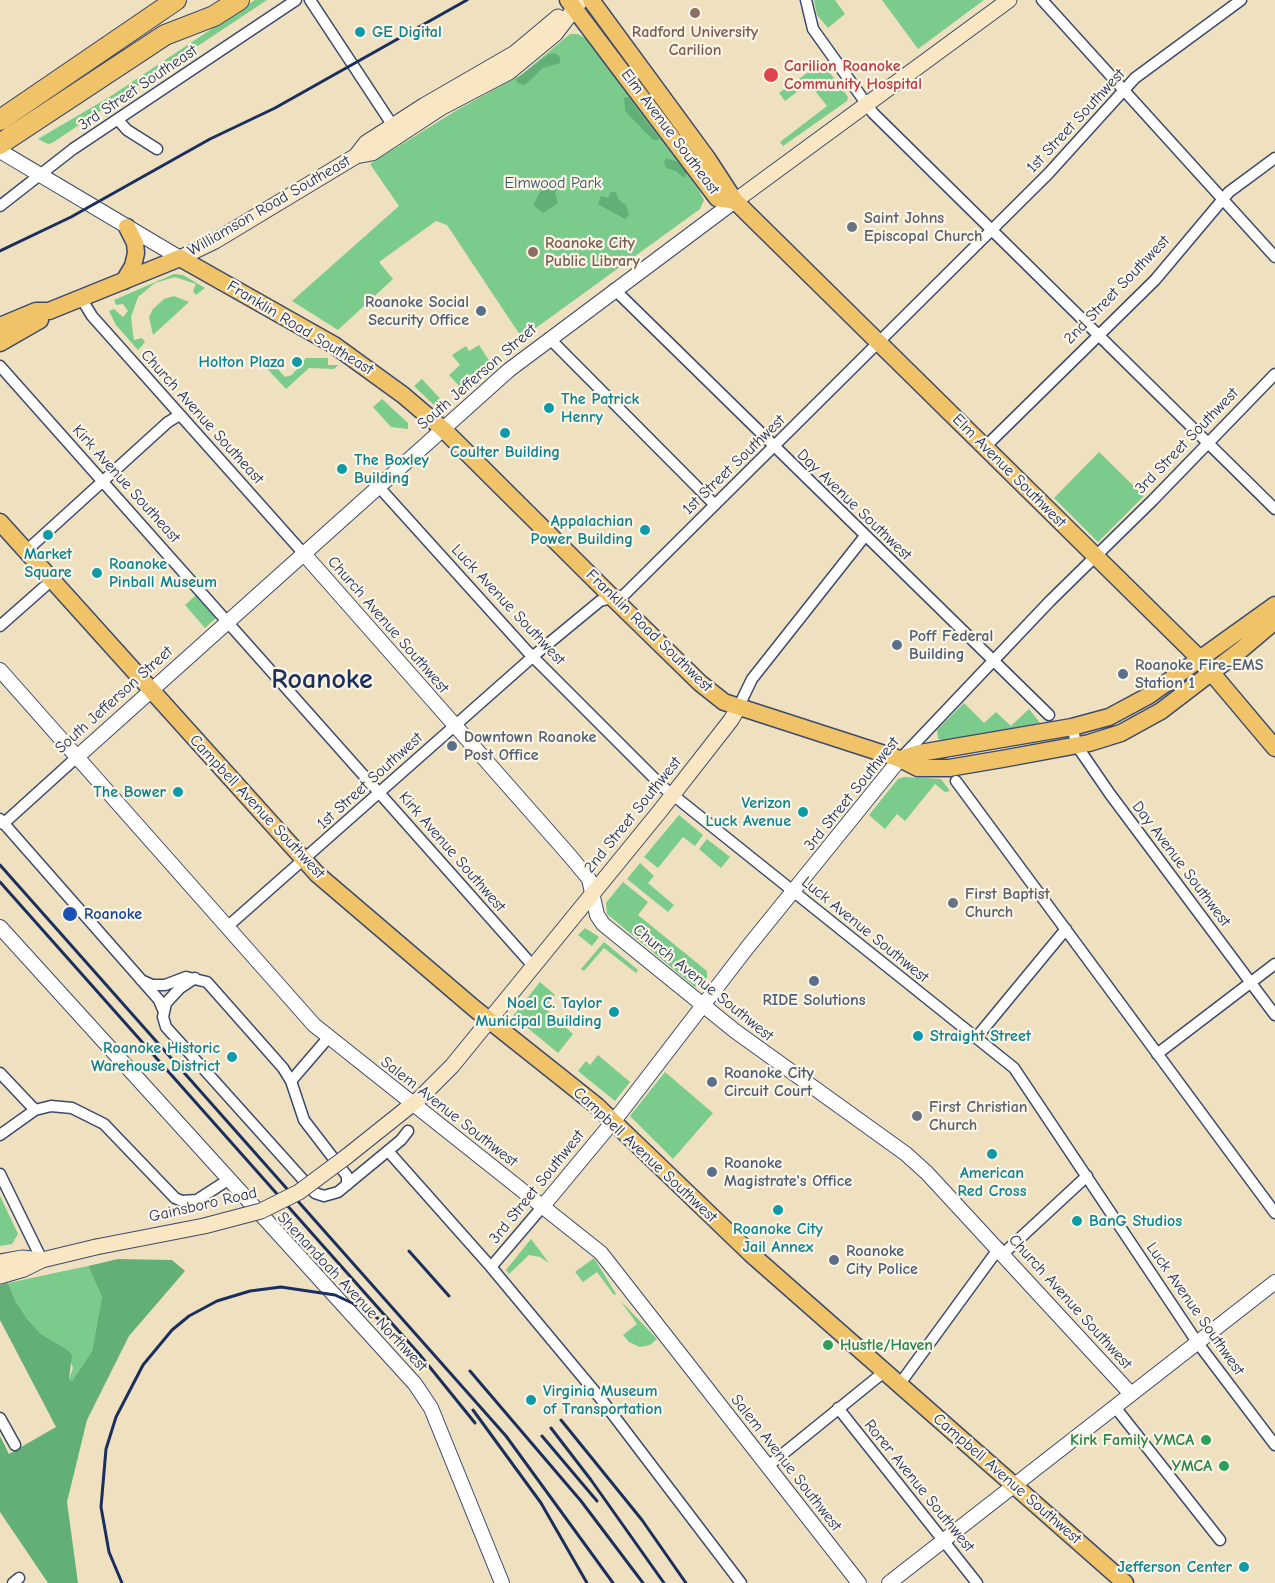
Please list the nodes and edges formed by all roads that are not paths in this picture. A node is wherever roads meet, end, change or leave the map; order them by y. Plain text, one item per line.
1 (169, 0) edge
2 (176, 0) edge
3 (217, 0) edge
4 (238, 0) edge
5 (296, 0) edge
6 (310, 0) edge
7 (591, 0) edge
8 (806, 0) edge
9 (1008, 0) edge
10 (1042, 0) edge
11 (1241, 0) edge
12 (574, 3) edge
13 (148, 18) junction
14 (165, 35) junction
15 (1124, 89) junction
16 (867, 104) junction
17 (0, 120) edge
18 (118, 120) junction
19 (396, 130) junction
20 (0, 144) edge
21 (157, 149) dead end
22 (0, 151) edge
23 (1275, 158) edge
24 (39, 174) junction
25 (1223, 199) junction
26 (735, 201) junction
27 (0, 206) edge
28 (127, 227) junction
29 (992, 230) junction
30 (1275, 257) edge
31 (180, 258) junction
32 (124, 281) junction
33 (615, 289) junction
34 (81, 298) junction
35 (49, 311) junction
36 (0, 326) edge
37 (1100, 336) junction
38 (549, 338) junction
39 (879, 342) junction
40 (0, 343) edge
41 (0, 366) edge
42 (1275, 374) edge
43 (180, 415) junction
44 (443, 429) junction
45 (1207, 442) junction
46 (773, 447) junction
47 (985, 447) junction
48 (103, 481) junction
49 (378, 486) junction
50 (714, 504) junction
51 (1275, 509) edge
52 (2, 529) edge
53 (865, 536) junction
54 (26, 551) junction
55 (304, 554) junction
56 (1096, 556) junction
57 (52, 580) junction
58 (614, 599) junction
59 (1275, 604) edge
60 (1275, 621) edge
61 (229, 622) junction
62 (0, 626) edge
63 (533, 657) junction
64 (1200, 659) junction
65 (992, 661) junction
66 (0, 669) edge
67 (1212, 672) junction
68 (151, 691) junction
69 (738, 708) junction
70 (1048, 715) dead end
71 (455, 725) junction
72 (1072, 727) junction
73 (1077, 746) junction
74 (1275, 748) edge
75 (77, 757) junction
76 (900, 759) junction
77 (956, 781) dead end
78 (380, 792) junction
79 (673, 794) junction
80 (2, 821) edge
81 (303, 860) junction
82 (793, 892) junction
83 (592, 894) junction
84 (0, 927) edge
85 (227, 927) junction
86 (1066, 929) junction
87 (1275, 964) edge
88 (533, 966) junction
89 (195, 978) junction
90 (141, 980) junction
91 (1251, 982) junction
92 (703, 1006) junction
93 (164, 1012) junction
94 (1275, 1015) edge
95 (490, 1020) junction
96 (328, 1038) junction
97 (976, 1038) junction
98 (1157, 1054) junction
99 (0, 1073) edge
100 (291, 1081) junction
101 (412, 1104) junction
102 (35, 1110) junction
103 (613, 1120) junction
104 (408, 1131) dead end
105 (0, 1135) edge
106 (388, 1151) junction
107 (0, 1174) edge
108 (1087, 1176) junction
109 (228, 1180) junction
110 (347, 1185) junction
111 (543, 1206) junction
112 (1275, 1213) edge
113 (1001, 1250) junction
114 (42, 1260) junction
115 (0, 1262) edge
116 (491, 1267) junction
117 (0, 1276) edge
118 (1275, 1282) edge
119 (1197, 1342) junction
120 (884, 1372) junction
121 (899, 1385) junction
122 (1131, 1394) junction
123 (1115, 1407) junction
124 (838, 1408) junction
125 (0, 1418) edge
126 (15, 1445) dead end
127 (1275, 1445) edge
128 (768, 1466) junction
129 (1014, 1487) junction
130 (1220, 1540) dead end
131 (944, 1541) junction
132 (502, 1583) edge
133 (741, 1583) edge
134 (860, 1583) edge
135 (890, 1583) edge
136 (977, 1583) edge
137 (1125, 1583) edge

1 - 13 highway
2 - 13 highway
3 - 14 highway
4 - 14 highway
5 - 18 street, 3rd Street Southeast
6 - 19 street
7 - 26 main road, Elm Avenue Southeast
8 - 16 street
9 - 16 main road, South Jefferson Street
10 - 15 street
11 - 15 street, 1st Street Southwest
12 - 19 main road, Williamson Road Southeast
12 - 26 main road, Elm Avenue Southeast
13 - 17 highway
14 - 20 highway
15 - 25 street
15 - 29 street, 1st Street Southwest
16 - 26 main road, South Jefferson Street
16 - 29 street
18 - 21 street
18 - 24 street, 3rd Street Southeast
19 - 31 main road, Williamson Road Southeast
22 - 24 street
23 - 25 street, 2nd Street Southwest
24 - 27 street, 3rd Street Southeast
24 - 28 street
25 - 30 street
25 - 37 street, 2nd Street Southwest
26 - 33 street, South Jefferson Street
26 - 39 main road, Elm Avenue Southwest
28 - 31 street
28 - 32 main road
29 - 37 street
29 - 39 street, 1st Street Southwest
31 - 32 main road, Williamson Road Southeast
31 - 44 main road, Franklin Road Southeast
32 - 34 main road, Williamson Road Southeast
33 - 38 street, South Jefferson Street
33 - 46 street, Day Avenue Southwest
34 - 35 main road, Williamson Road Southeast
34 - 43 street, Church Avenue Southeast
35 - 36 main road, Williamson Road Southeast
35 - 40 main road, Williamson Road Southeast
37 - 45 street
37 - 47 street, 2nd Street Southwest
38 - 44 street, South Jefferson Street
38 - 50 street
39 - 46 street, 1st Street Southwest
39 - 47 main road, Elm Avenue Southwest
41 - 48 street, Kirk Avenue Southeast
42 - 45 street, 3rd Street Southwest
43 - 48 street
43 - 55 street, Church Avenue Southeast
44 - 49 street, South Jefferson Street
44 - 58 main road, Franklin Road Southwest
45 - 51 street
45 - 56 street, 3rd Street Southwest
46 - 50 street, 1st Street Southwest
46 - 53 street, Day Avenue Southwest
47 - 56 main road, Elm Avenue Southwest
48 - 54 street
48 - 61 street, Kirk Avenue Southeast
49 - 55 street, South Jefferson Street
49 - 63 street, Luck Avenue Southwest
50 - 58 street, 1st Street Southwest
52 - 54 main road, Campbell Avenue Southwest
53 - 65 street, Day Avenue Southwest
53 - 69 street, 2nd Street Southwest
54 - 57 main road, Campbell Avenue Southwest
55 - 61 street, South Jefferson Street
55 - 71 street, Church Avenue Southwest
56 - 64 main road, Elm Avenue Southwest
56 - 65 street, 3rd Street Southwest
57 - 62 street
57 - 68 main road, Campbell Avenue Southwest
58 - 63 street, 1st Street Southwest
58 - 69 main road, Franklin Road Southwest
59 - 64 main road
60 - 67 main road, Franklin Road Southwest
61 - 68 street, South Jefferson Street
61 - 78 street, Kirk Avenue Southwest
63 - 71 street, 1st Street Southwest
63 - 79 street, Luck Avenue Southwest
64 - 67 main road, Elm Avenue Southwest
64 - 72 main road
65 - 70 street, Day Avenue Southwest
65 - 76 street, 3rd Street Southwest
66 - 75 street, Salem Avenue Southwest
67 - 73 main road, Franklin Road Southwest
67 - 74 main road, Elm Avenue Southwest
68 - 75 street, South Jefferson Street
68 - 81 main road, Campbell Avenue Southwest
69 - 76 main road, Franklin Road Southwest
69 - 79 main road, 2nd Street Southwest
71 - 78 street, 1st Street Southwest
71 - 83 street, Church Avenue Southwest
72 - 73 street, Day Avenue Southwest
72 - 76 main road
73 - 76 main road, Franklin Road Southwest
73 - 91 street, Day Avenue Southwest
75 - 80 street, South Jefferson Street
75 - 85 street, Salem Avenue Southwest
76 - 82 street, 3rd Street Southwest
77 - 86 street
78 - 81 street, 1st Street Southwest
78 - 88 street, Kirk Avenue Southwest
79 - 82 street, Luck Avenue Southwest
79 - 83 main road, 2nd Street Southwest
80 - 90 street
81 - 85 street, 1st Street Southwest
81 - 95 main road, Campbell Avenue Southwest
82 - 92 street, 3rd Street Southwest
82 - 97 street, Luck Avenue Southwest
83 - 88 main road, 2nd Street Southwest
83 - 92 street, Church Avenue Southwest
84 - 109 street, Shenandoah Avenue Northwest
85 - 96 street, Salem Avenue Southwest
86 - 97 street
86 - 98 street
87 - 91 street
88 - 95 main road, 2nd Street Southwest
89 - 90 street
89 - 93 street
89 - 100 street
90 - 93 street
91 - 94 street, Day Avenue Southwest
91 - 98 street
92 - 103 street, 3rd Street Southwest
92 - 113 street, Church Avenue Southwest
93 - 110 street
95 - 101 main road, 2nd Street Southwest
95 - 103 main road, Campbell Avenue Southwest
96 - 100 street
96 - 101 street, Salem Avenue Southwest
97 - 108 street, Luck Avenue Southwest
98 - 112 street
99 - 102 street
100 - 110 street
101 - 111 street, Salem Avenue Southwest
101 - 114 main road, Gainsboro Road, bridge
102 - 105 street
102 - 109 street
103 - 111 street, 3rd Street Southwest
103 - 120 main road, Campbell Avenue Southwest
104 - 106 street
106 - 110 street
106 - 116 street
107 - 114 street
108 - 113 street
108 - 119 street, Luck Avenue Southwest
109 - 132 street, Shenandoah Avenue Northwest
111 - 116 street, 3rd Street Southwest
111 - 128 street, Salem Avenue Southwest
113 - 121 street
113 - 122 street, Church Avenue Southwest
114 - 115 main road, Gainsboro Road
114 - 117 main road, Gainsboro Road
116 - 133 street
118 - 119 street
119 - 122 street
119 - 127 street, Luck Avenue Southwest
120 - 121 main road, Campbell Avenue Southwest
120 - 124 street
121 - 129 main road, Campbell Avenue Southwest
122 - 123 street
123 - 129 street
123 - 130 street
124 - 128 street
124 - 131 street, Rorer Avenue Southwest
125 - 126 street
128 - 134 street, Salem Avenue Southwest
129 - 131 street
129 - 137 main road, Campbell Avenue Southwest
131 - 135 street
131 - 136 street, Rorer Avenue Southwest

